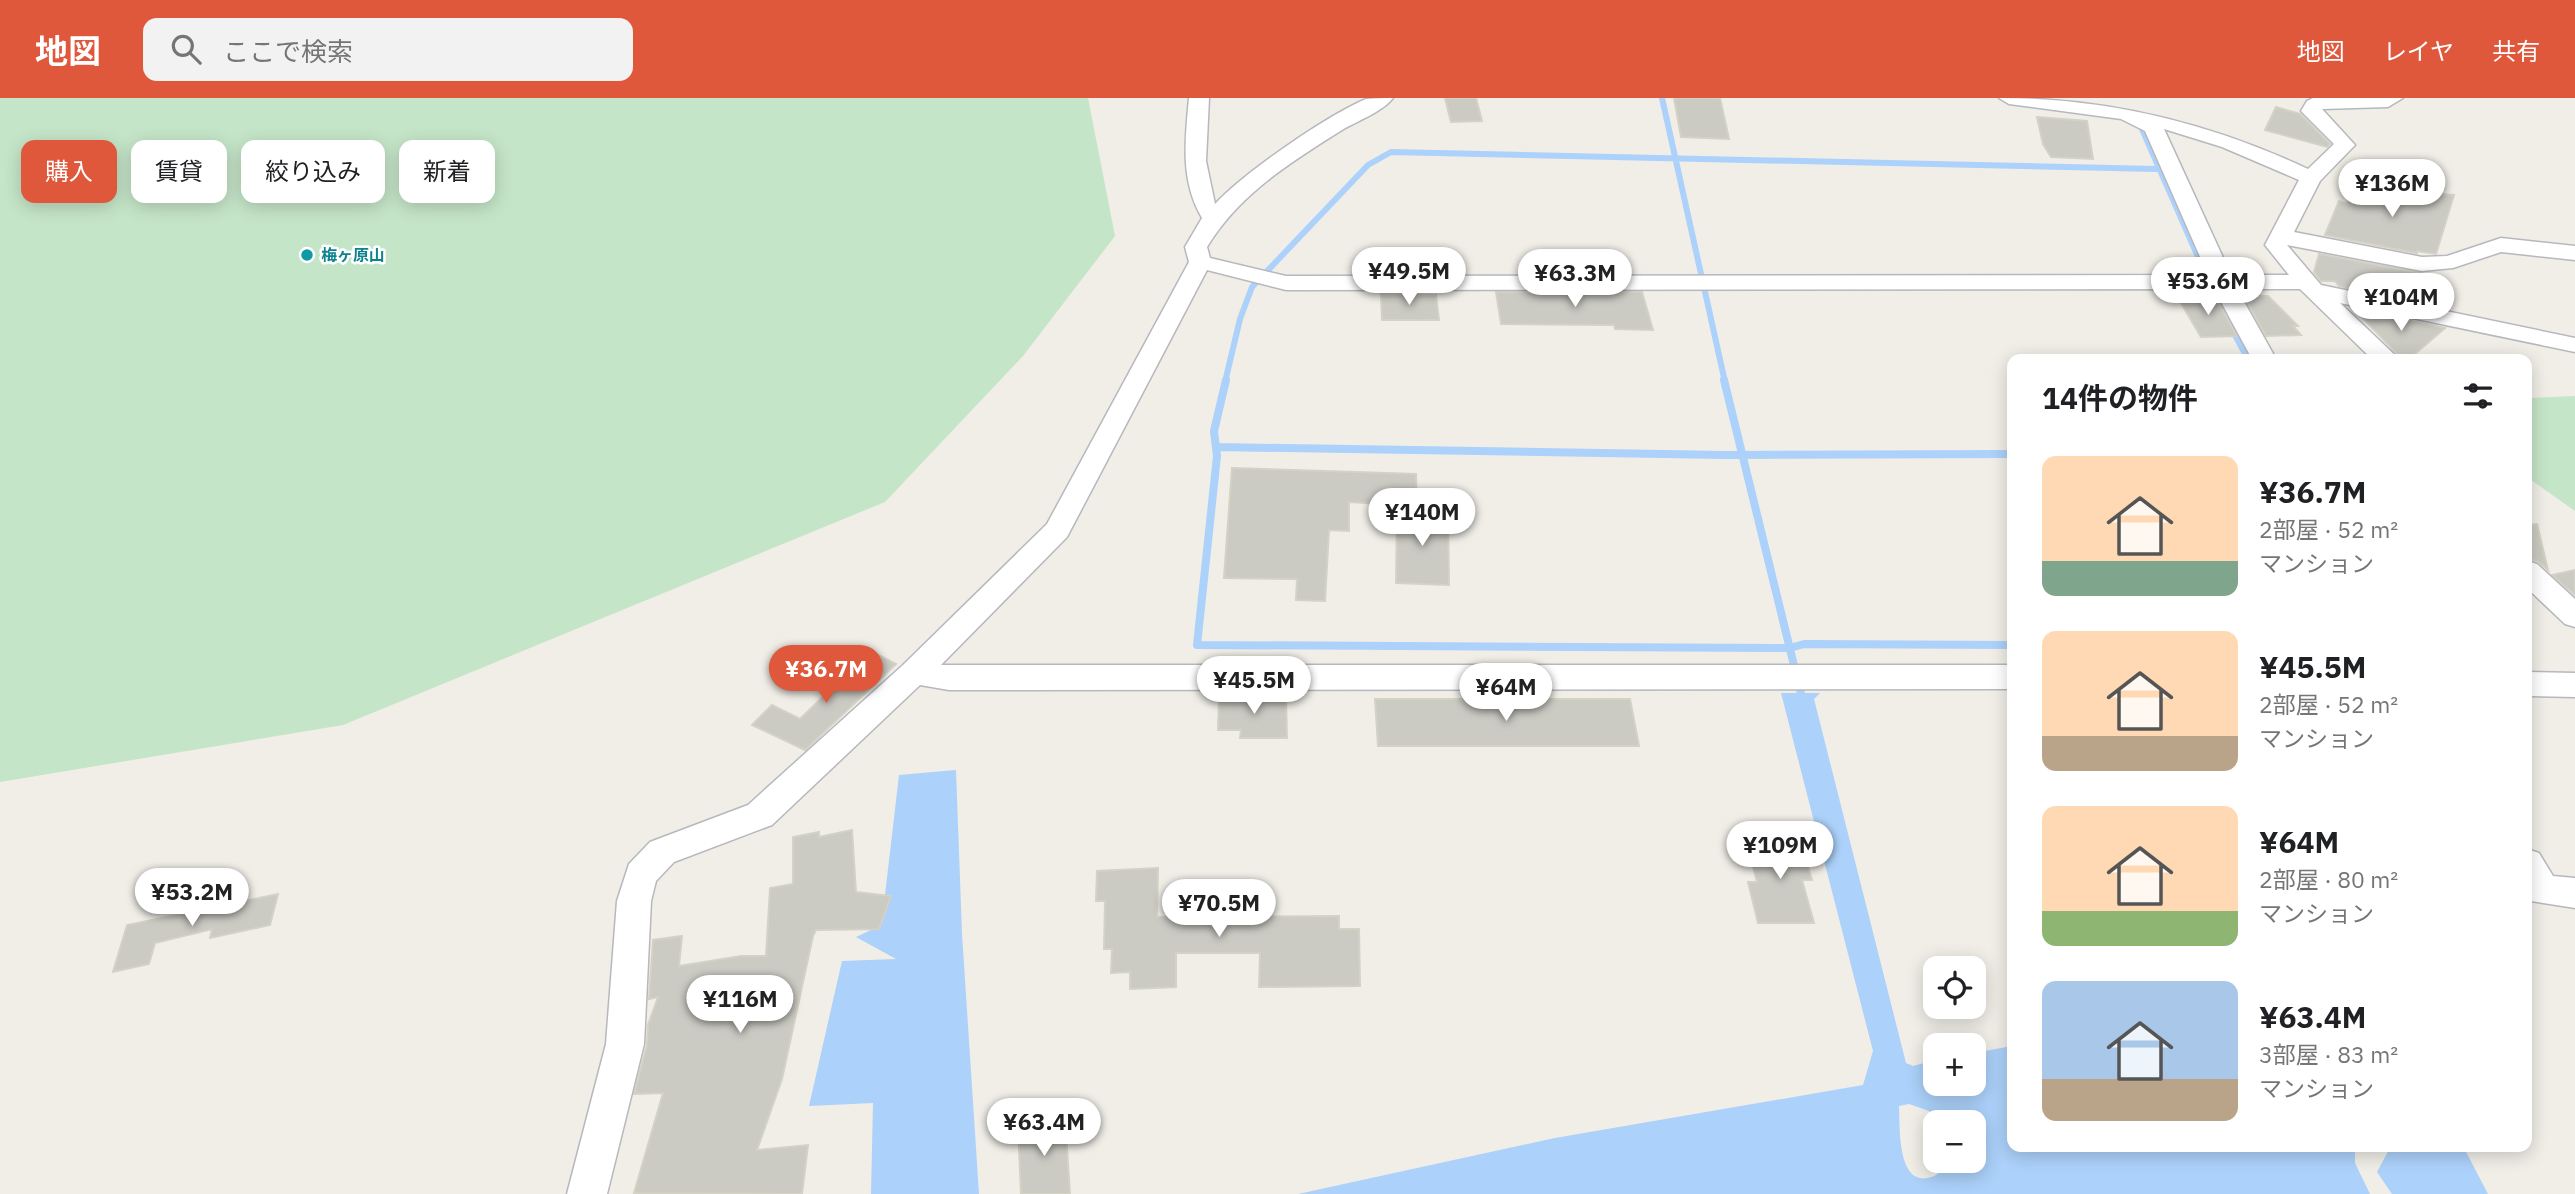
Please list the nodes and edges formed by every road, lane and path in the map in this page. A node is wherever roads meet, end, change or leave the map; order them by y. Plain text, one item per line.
1 (1199, 98) edge
2 (1383, 98) edge
3 (2009, 98) edge
4 (2393, 98) edge
5 (2143, 119) junction
6 (2311, 178) junction
7 (1213, 218) junction
8 (2279, 236) junction
9 (2575, 253) edge
10 (1200, 262) junction
11 (2213, 284) junction
12 (2309, 286) junction
13 (2575, 345) edge
14 (2261, 354) edge
15 (2382, 354) edge
16 (2532, 576) edge
17 (2575, 616) edge
18 (914, 673) junction
19 (2007, 677) edge
20 (2532, 684) edge
21 (2575, 685) edge
22 (2532, 871) edge
23 (2575, 893) edge
24 (587, 1194) edge

1 - 7 street
2 - 7 street
3 - 5 street
4 - 6 street
5 - 6 street
5 - 11 street
6 - 8 street
7 - 10 street
8 - 9 street
8 - 12 street
10 - 11 street
10 - 18 street
11 - 12 street
11 - 14 street
12 - 13 street
12 - 15 street
16 - 17 street
18 - 19 street
18 - 24 street
20 - 21 street
22 - 23 street

